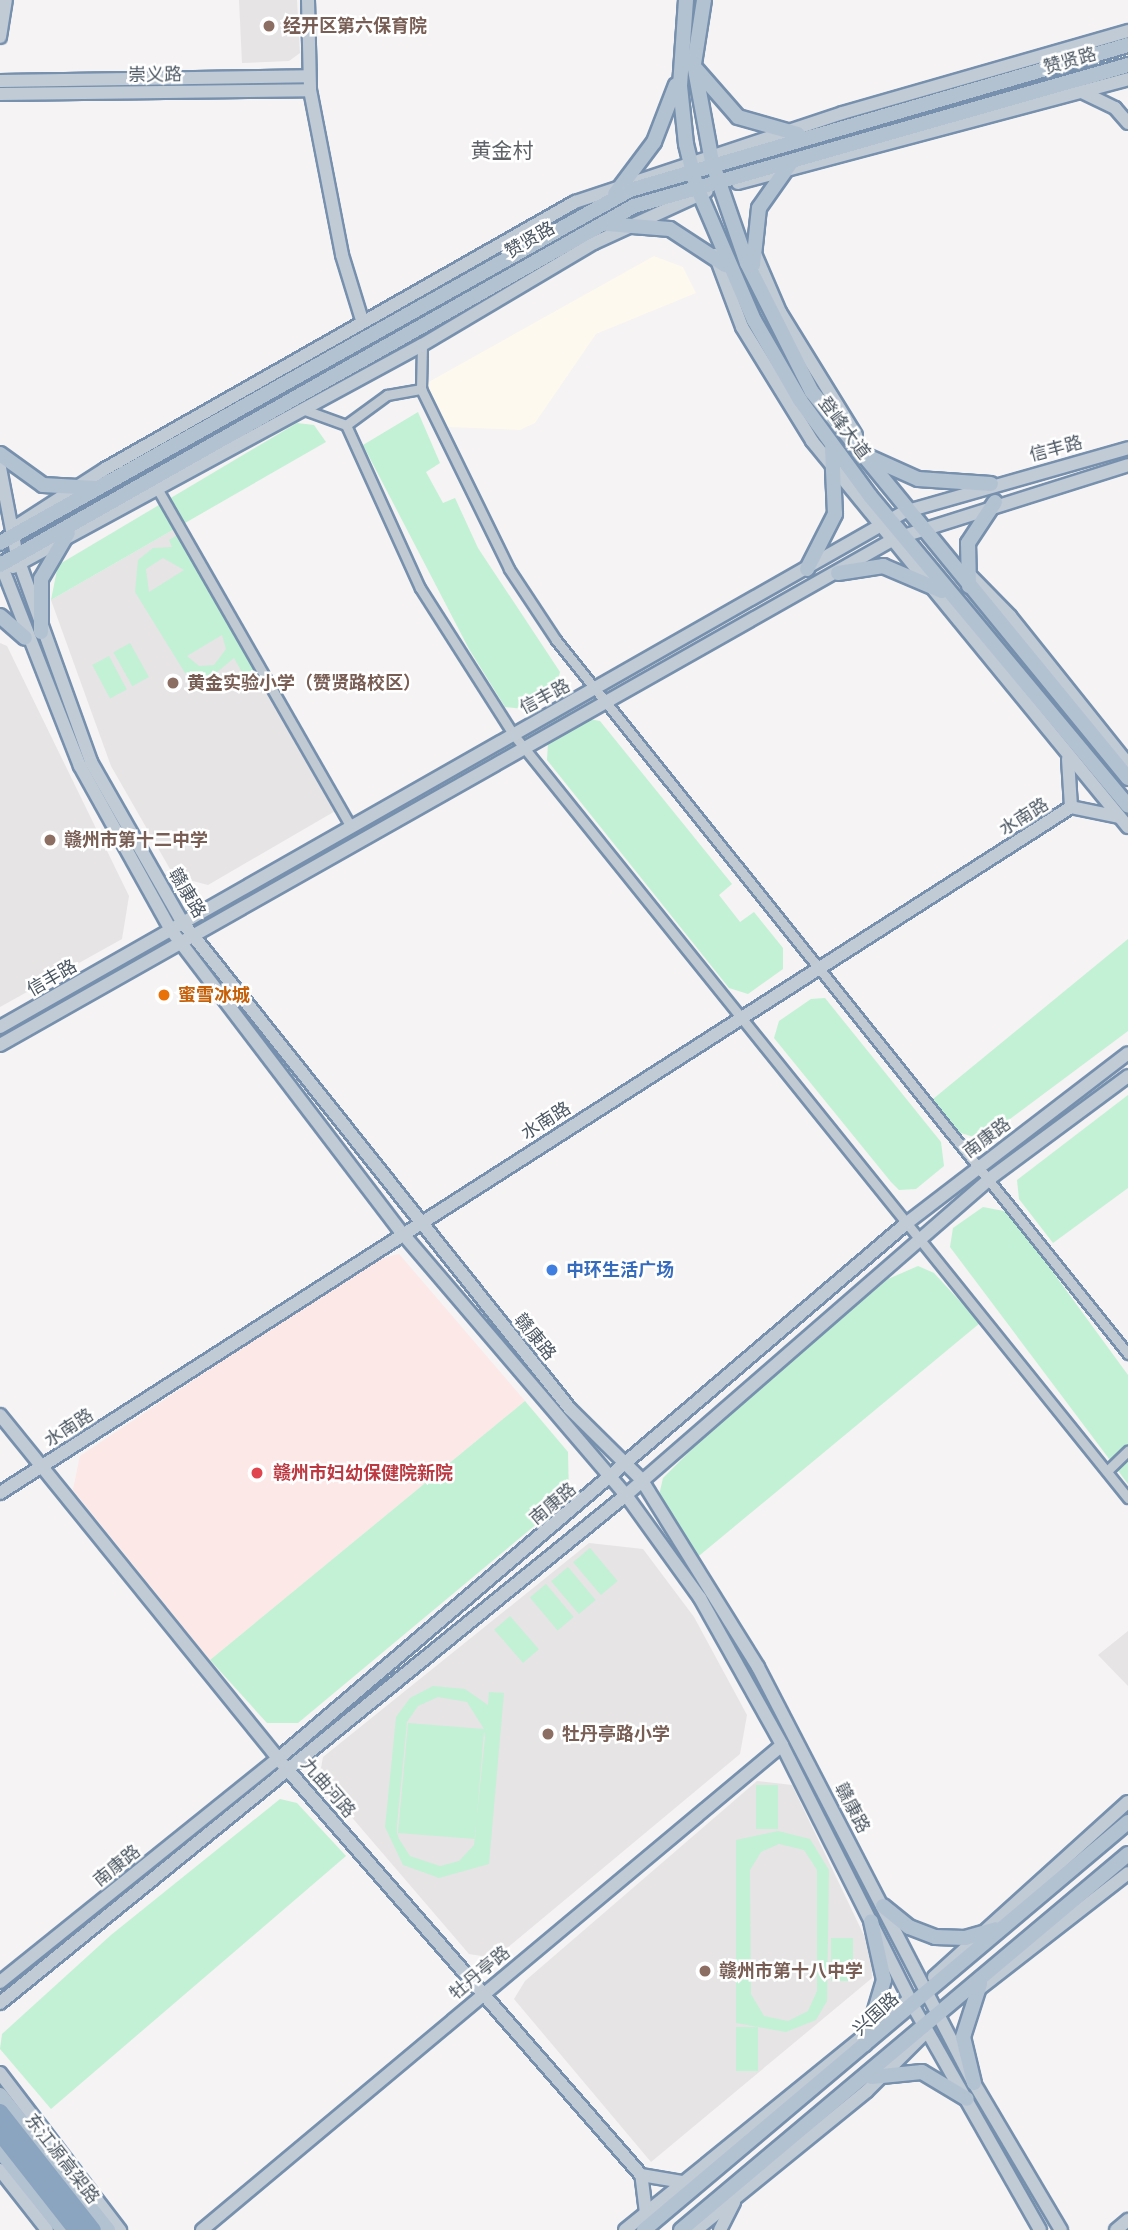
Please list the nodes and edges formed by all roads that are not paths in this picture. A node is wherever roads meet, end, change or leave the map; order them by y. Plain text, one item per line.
1 (6, 0) edge
2 (307, 0) edge
3 (686, 0) edge
4 (704, 0) edge
5 (1128, 31) edge
6 (0, 37) edge
7 (1128, 45) edge
8 (687, 65) junction
9 (1128, 65) edge
10 (309, 76) junction
11 (1128, 79) edge
12 (0, 81) edge
13 (310, 90) junction
14 (1082, 92) junction
15 (0, 94) edge
16 (1128, 123) edge
17 (820, 132) junction
18 (784, 134) junction
19 (795, 158) junction
20 (711, 160) junction
21 (691, 166) junction
22 (780, 173) junction
23 (718, 183) junction
24 (623, 185) junction
25 (698, 189) junction
26 (592, 210) junction
27 (632, 222) junction
28 (586, 230) junction
29 (752, 245) junction
30 (715, 255) junction
31 (730, 271) junction
32 (758, 287) junction
33 (362, 320) junction
34 (422, 345) junction
35 (421, 389) junction
36 (302, 409) junction
37 (346, 425) junction
38 (830, 441) junction
39 (853, 448) junction
40 (1128, 448) edge
41 (0, 454) edge
42 (876, 462) junction
43 (1128, 465) edge
44 (0, 468) edge
45 (836, 469) junction
46 (107, 485) junction
47 (991, 485) junction
48 (158, 490) junction
49 (75, 491) junction
50 (995, 502) junction
51 (908, 510) junction
52 (887, 522) junction
53 (77, 524) junction
54 (922, 527) junction
55 (6, 536) edge
56 (898, 537) junction
57 (60, 542) junction
58 (18, 560) junction
59 (1, 568) edge
60 (807, 569) junction
61 (966, 571) junction
62 (838, 573) junction
63 (924, 580) junction
64 (971, 590) junction
65 (955, 599) junction
66 (0, 615) edge
67 (41, 632) junction
68 (25, 638) junction
69 (595, 690) junction
70 (605, 701) junction
71 (513, 734) junction
72 (524, 747) junction
73 (1067, 757) junction
74 (1128, 764) edge
75 (1128, 778) edge
76 (1071, 807) junction
77 (1124, 812) edge
78 (351, 827) junction
79 (1128, 827) edge
80 (183, 923) junction
81 (171, 930) junction
82 (193, 936) junction
83 (180, 944) junction
84 (816, 970) junction
85 (744, 1018) junction
86 (0, 1027) edge
87 (0, 1045) edge
88 (1128, 1053) edge
89 (1128, 1076) edge
90 (978, 1167) junction
91 (989, 1179) junction
92 (418, 1222) junction
93 (908, 1222) junction
94 (402, 1233) junction
95 (920, 1237) junction
96 (1128, 1354) edge
97 (0, 1415) edge
98 (1128, 1451) edge
99 (626, 1466) junction
100 (42, 1467) junction
101 (1108, 1470) junction
102 (609, 1479) junction
103 (641, 1479) junction
104 (0, 1493) edge
105 (626, 1495) junction
106 (1128, 1498) edge
107 (782, 1745) junction
108 (283, 1763) junction
109 (1128, 1802) edge
110 (1128, 1822) edge
111 (1128, 1854) edge
112 (1128, 1873) edge
113 (883, 1906) junction
114 (871, 1922) junction
115 (1006, 1924) junction
116 (977, 1936) junction
117 (999, 1963) junction
118 (0, 1982) edge
119 (928, 1989) junction
120 (483, 1993) junction
121 (974, 1993) junction
122 (911, 2002) junction
123 (0, 2003) edge
124 (941, 2016) junction
125 (876, 2022) junction
126 (927, 2029) junction
127 (856, 2057) junction
128 (885, 2072) junction
129 (0, 2073) edge
130 (974, 2083) junction
131 (858, 2084) junction
132 (0, 2095) edge
133 (967, 2099) junction
134 (0, 2112) edge
135 (0, 2133) edge
136 (0, 2151) edge
137 (0, 2170) edge
138 (642, 2175) junction
139 (683, 2182) junction
140 (737, 2196) junction
141 (646, 2213) junction
142 (1128, 2220) edge
143 (47, 2230) edge
144 (63, 2230) edge
145 (75, 2230) edge
146 (93, 2230) edge
147 (108, 2230) edge
148 (120, 2230) edge
149 (202, 2230) edge
150 (625, 2230) edge
151 (645, 2230) edge
152 (681, 2230) edge
153 (696, 2230) edge
154 (720, 2230) edge
155 (1040, 2230) edge
156 (1061, 2230) edge
157 (1116, 2230) edge

1 - 6 main road
2 - 10 main road
3 - 8 main road, 登峰大道
4 - 8 main road, 登峰大道
5 - 18 main road
7 - 17 main road, 赞贤路
8 - 18 main road
8 - 20 main road, 登峰大道
8 - 21 main road, 登峰大道
8 - 24 main road
9 - 19 main road, 赞贤路
10 - 12 main road, 崇义路
10 - 13 main road
11 - 14 main road
13 - 15 main road, 崇义路
13 - 33 main road
14 - 16 main road
14 - 22 main road
17 - 18 main road
17 - 20 main road, 赞贤路
18 - 20 main road
19 - 22 main road
19 - 23 main road, 赞贤路
20 - 21 main road, 赞贤路
20 - 23 main road, 登峰大道
21 - 24 main road
21 - 25 main road, 登峰大道
21 - 26 main road, 赞贤路
22 - 23 main road
22 - 29 main road
23 - 25 main road, 赞贤路
23 - 32 main road, 登峰大道
24 - 26 main road
24 - 33 main road
25 - 27 main road
25 - 28 main road, 赞贤路
25 - 31 main road, 登峰大道
26 - 46 main road, 赞贤路
27 - 28 main road
27 - 30 main road
27 - 34 main road
28 - 53 main road, 赞贤路
29 - 32 main road
29 - 42 main road
30 - 31 main road
30 - 45 main road
31 - 38 main road, 登峰大道
32 - 39 main road, 登峰大道
33 - 49 main road
34 - 35 street
34 - 36 main road
35 - 37 street
35 - 69 street
36 - 37 street
36 - 48 main road
37 - 71 street
38 - 45 main road
38 - 52 main road, 登峰大道
39 - 42 main road
39 - 51 main road, 登峰大道
40 - 47 main road, 信丰路
41 - 49 main road
42 - 47 main road
42 - 51 main road
43 - 50 main road, 信丰路
44 - 55 main road, 赣康路
45 - 52 main road
45 - 60 main road
46 - 49 main road
46 - 55 main road, 赞贤路
47 - 51 main road, 信丰路
48 - 57 main road
48 - 78 street
49 - 55 main road
50 - 54 main road, 信丰路
50 - 61 main road
51 - 52 main road, 信丰路
51 - 54 main road, 登峰大道
52 - 56 main road, 登峰大道
52 - 60 main road, 信丰路
53 - 57 main road
53 - 58 main road, 赞贤路
54 - 56 main road, 信丰路
54 - 61 main road
54 - 64 main road, 登峰大道
55 - 58 main road, 赣康路
56 - 62 main road, 信丰路
56 - 63 main road
56 - 65 main road, 登峰大道
57 - 58 main road
57 - 67 main road
58 - 59 main road, 赞贤路
58 - 67 main road, 赣康路
59 - 68 main road, 赣康路
60 - 69 main road, 信丰路
61 - 64 main road
61 - 74 main road
62 - 63 main road
62 - 70 main road, 信丰路
63 - 65 main road
63 - 73 main road
64 - 75 main road, 登峰大道
65 - 77 main road, 登峰大道
66 - 68 main road
67 - 80 main road, 赣康路
68 - 81 main road, 赣康路
69 - 70 street
69 - 71 main road, 信丰路
70 - 72 main road, 信丰路
70 - 84 street
71 - 72 street
71 - 78 main road, 信丰路
72 - 82 main road, 信丰路
72 - 85 street
73 - 76 main road
73 - 77 main road
76 - 77 main road, 水南路
76 - 84 main road, 水南路
77 - 79 main road
78 - 80 main road, 信丰路
80 - 81 main road, 信丰路
80 - 82 main road, 赣康路
81 - 83 main road, 赣康路
81 - 86 main road, 信丰路
82 - 83 main road, 信丰路
82 - 92 main road, 赣康路
83 - 87 main road, 信丰路
83 - 94 main road, 赣康路
84 - 85 main road, 水南路
84 - 90 street
85 - 92 main road, 水南路
85 - 93 street
88 - 90 main road, 南康路
89 - 91 main road, 南康路
90 - 91 street
90 - 93 main road, 南康路
91 - 95 main road, 南康路
91 - 96 street
92 - 94 main road, 水南路
92 - 99 main road, 赣康路
93 - 95 street
93 - 99 main road, 南康路
94 - 100 main road, 水南路
94 - 102 main road, 赣康路
95 - 101 street
95 - 103 main road, 南康路
97 - 100 main road, 九曲河路
98 - 101 street
99 - 102 main road, 南康路
99 - 103 main road, 赣康路
100 - 104 main road, 水南路
100 - 108 main road, 九曲河路
101 - 106 street
102 - 105 main road, 赣康路
102 - 108 main road, 南康路
103 - 105 main road, 南康路
103 - 113 main road, 赣康路
105 - 107 main road, 赣康路
105 - 108 main road, 南康路
107 - 114 main road, 赣康路
107 - 120 main road, 牡丹亭路
108 - 118 main road, 南康路
108 - 120 main road, 九曲河路
108 - 123 main road, 南康路
109 - 116 main road
110 - 115 main road, 兴国路
111 - 117 main road
112 - 121 main road
113 - 116 main road
113 - 119 main road, 赣康路
114 - 122 main road, 赣康路
114 - 125 main road
115 - 116 main road
115 - 119 main road, 兴国路
116 - 119 main road
117 - 121 main road
117 - 124 main road
119 - 122 main road, 兴国路
119 - 124 main road, 赣康路
120 - 138 main road, 九曲河路
120 - 149 main road, 牡丹亭路
121 - 124 main road
121 - 130 main road
122 - 125 main road
122 - 126 main road, 赣康路
122 - 127 main road, 兴国路
124 - 126 main road
124 - 130 main road, 赣康路
125 - 127 main road
125 - 139 main road
126 - 128 main road
126 - 131 main road
126 - 133 main road, 赣康路
127 - 151 main road, 兴国路
128 - 131 main road
128 - 133 main road
128 - 140 main road
129 - 148 main road
130 - 156 main road, 赣康路
131 - 152 main road
132 - 147 main road
133 - 155 main road, 赣康路
134 - 146 highway, 东江源高架路
135 - 145 highway, 东江源高架路
136 - 144 main road
137 - 143 main road
138 - 139 main road
138 - 141 main road
139 - 141 main road
140 - 153 main road
140 - 154 main road
141 - 150 main road
142 - 157 main road

